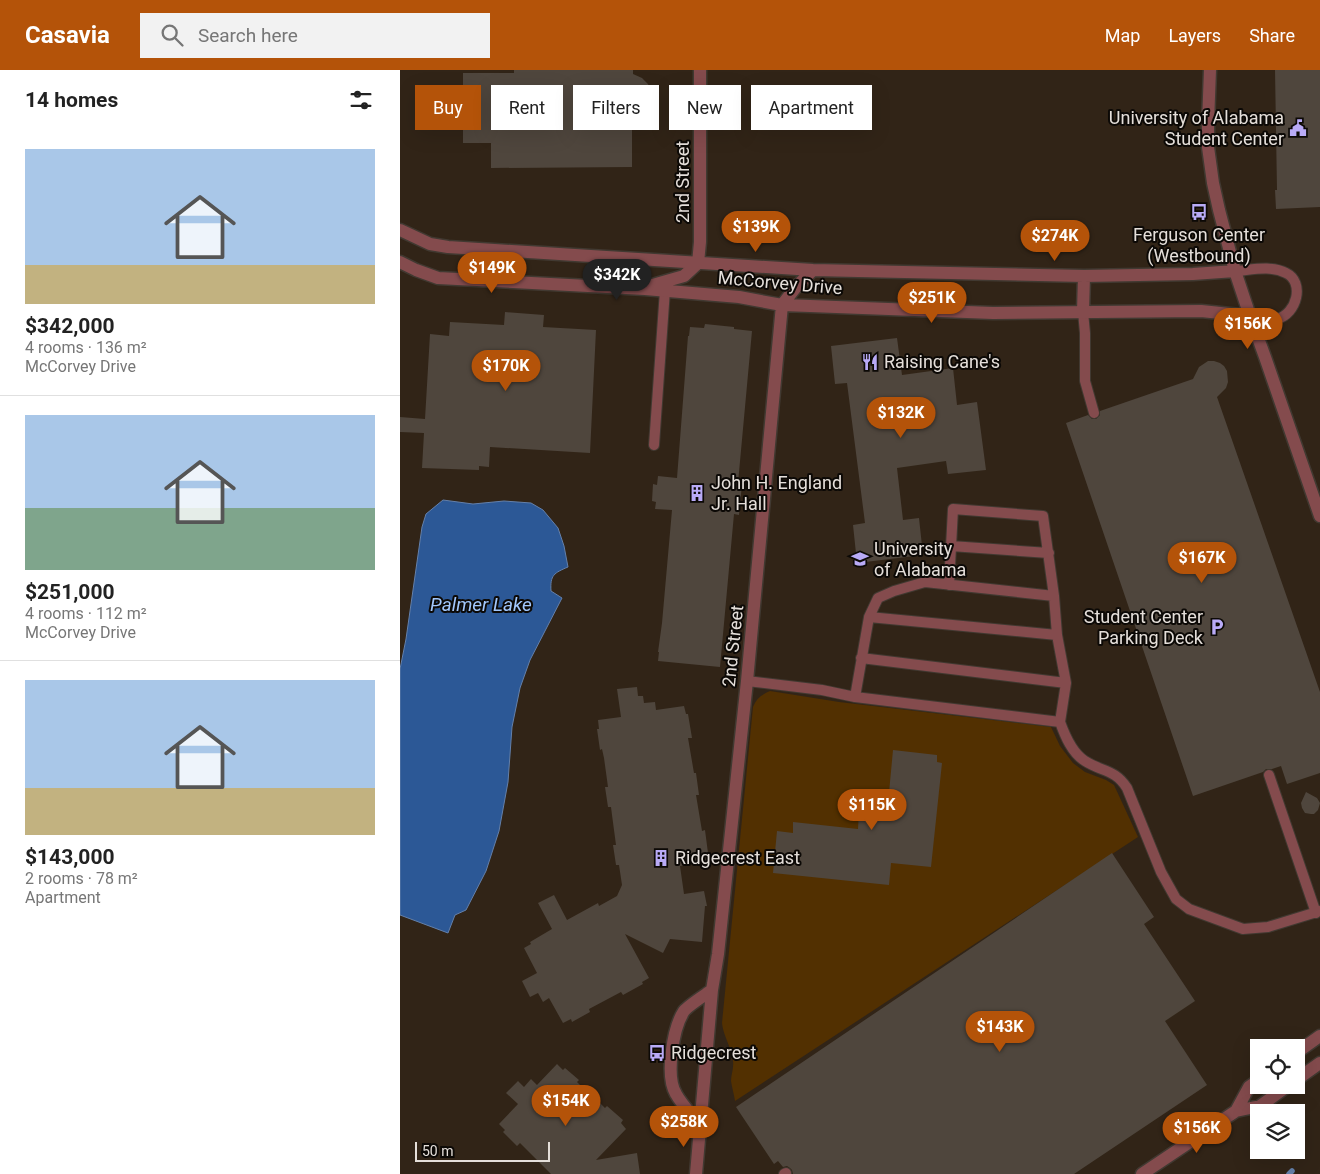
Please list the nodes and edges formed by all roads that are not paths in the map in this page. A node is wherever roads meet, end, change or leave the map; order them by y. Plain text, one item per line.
1 (700, 70) edge
2 (1210, 70) edge
3 (400, 230) edge
4 (400, 262) edge
5 (698, 263) junction
6 (813, 270) junction
7 (1236, 270) junction
8 (1084, 276) junction
9 (641, 289) junction
10 (664, 290) junction
11 (782, 305) junction
12 (1083, 312) junction
13 (1250, 316) junction
14 (1094, 413) dead end
15 (654, 445) dead end
16 (1320, 516) edge
17 (951, 546) junction
18 (1049, 553) junction
19 (949, 585) junction
20 (1054, 596) junction
21 (869, 617) junction
22 (1057, 635) junction
23 (862, 658) junction
24 (747, 681) junction
25 (1066, 683) junction
26 (855, 697) junction
27 (1060, 722) junction
28 (1269, 775) dead end
29 (1318, 912) edge
30 (712, 990) junction
31 (1320, 1036) edge
32 (1305, 1047) edge
33 (1320, 1063) edge
34 (1305, 1074) edge
35 (1250, 1086) edge
36 (1277, 1094) edge
37 (1236, 1111) junction
38 (700, 1125) junction
39 (696, 1174) edge
40 (1142, 1174) edge

1 - 5 street, 2nd Street
2 - 7 street
3 - 5 street, McCorvey Drive
4 - 9 street, McCorvey Drive
5 - 6 street, McCorvey Drive
5 - 9 street
6 - 8 street, McCorvey Drive
6 - 11 street
7 - 8 street, McCorvey Drive
7 - 13 street
7 - 13 lane
8 - 12 street
9 - 10 street, McCorvey Drive
10 - 11 street, McCorvey Drive
10 - 15 lane
11 - 12 street, McCorvey Drive
11 - 24 street, 2nd Street
12 - 13 street, McCorvey Drive
12 - 14 lane
13 - 16 street
17 - 18 lane
17 - 18 lane
17 - 19 lane
18 - 20 lane
19 - 20 lane
19 - 21 lane
20 - 22 lane
21 - 22 lane
21 - 23 lane
22 - 25 lane
23 - 25 lane
23 - 26 lane
24 - 26 lane
24 - 30 street, 2nd Street
25 - 27 lane
26 - 27 lane
27 - 29 lane
28 - 29 lane
30 - 38 street, 2nd Street
30 - 38 street
31 - 32 street
33 - 34 street
35 - 37 street
36 - 37 street
37 - 40 street
38 - 39 street, 2nd Street

